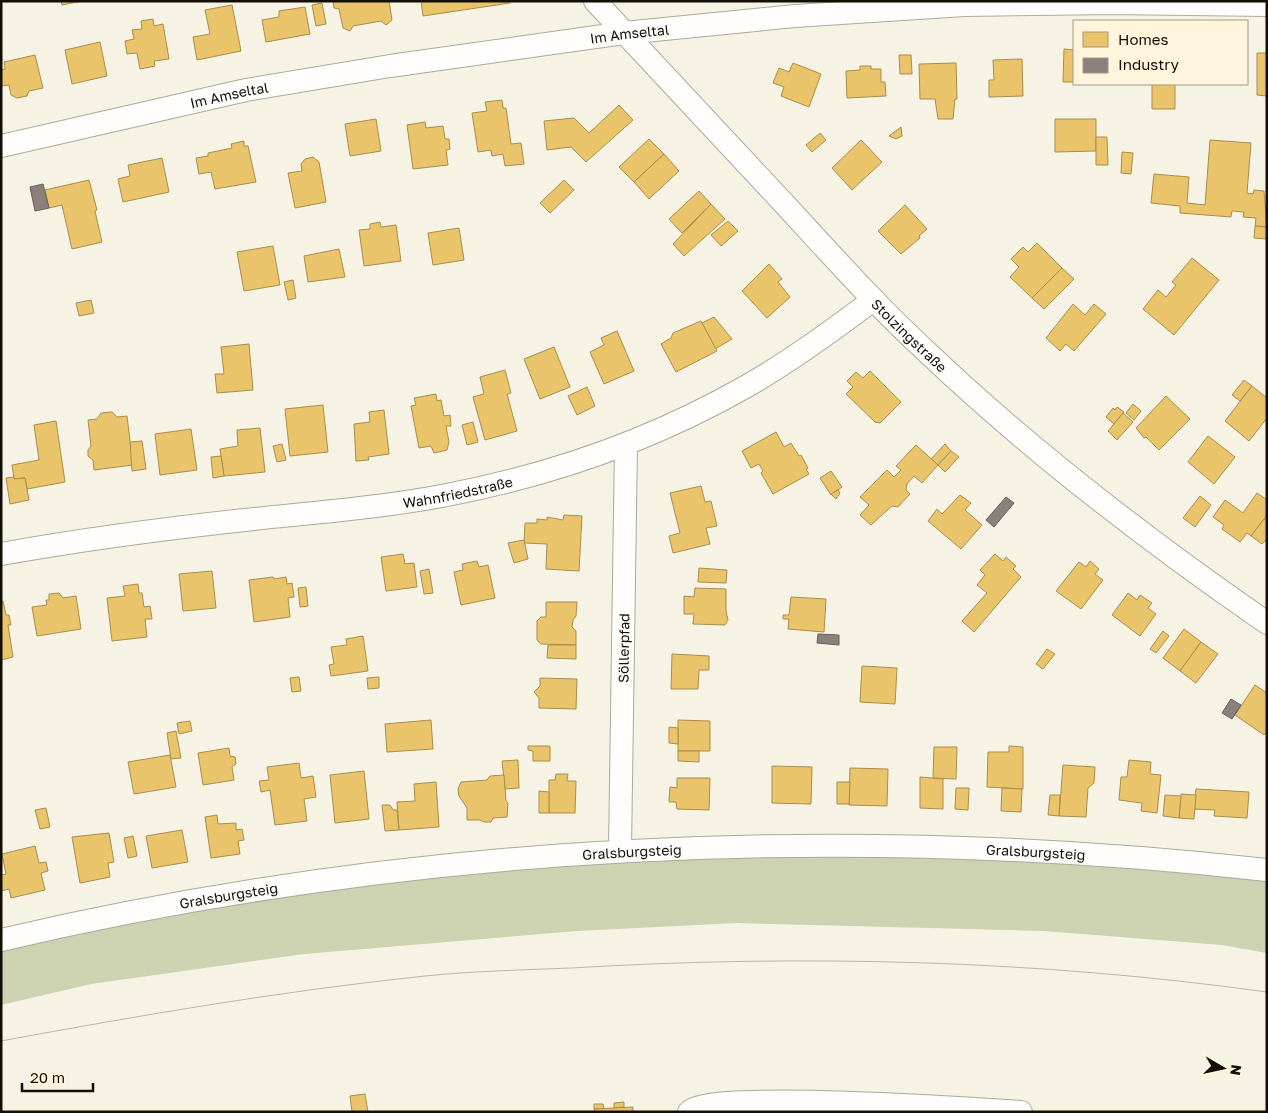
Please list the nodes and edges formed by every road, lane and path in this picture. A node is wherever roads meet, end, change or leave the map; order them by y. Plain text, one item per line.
1 (595, 1) edge
2 (1267, 5) edge
3 (624, 33) junction
4 (1, 146) edge
5 (873, 300) junction
6 (626, 444) junction
7 (1, 554) edge
8 (1267, 623) edge
9 (620, 850) junction
10 (1267, 870) edge
11 (1, 940) edge
12 (688, 1112) edge
13 (1021, 1112) edge

1 - 3 street, Stolzingstraße
2 - 3 street, Im Amseltal
3 - 4 street, Im Amseltal
3 - 5 street, Stolzingstraße
5 - 6 street, Wahnfriedstraße
5 - 8 street, Stolzingstraße
6 - 7 street, Wahnfriedstraße
6 - 9 street, Söllerpfad
9 - 10 street, Gralsburgsteig
9 - 11 street, Gralsburgsteig
12 - 13 street

